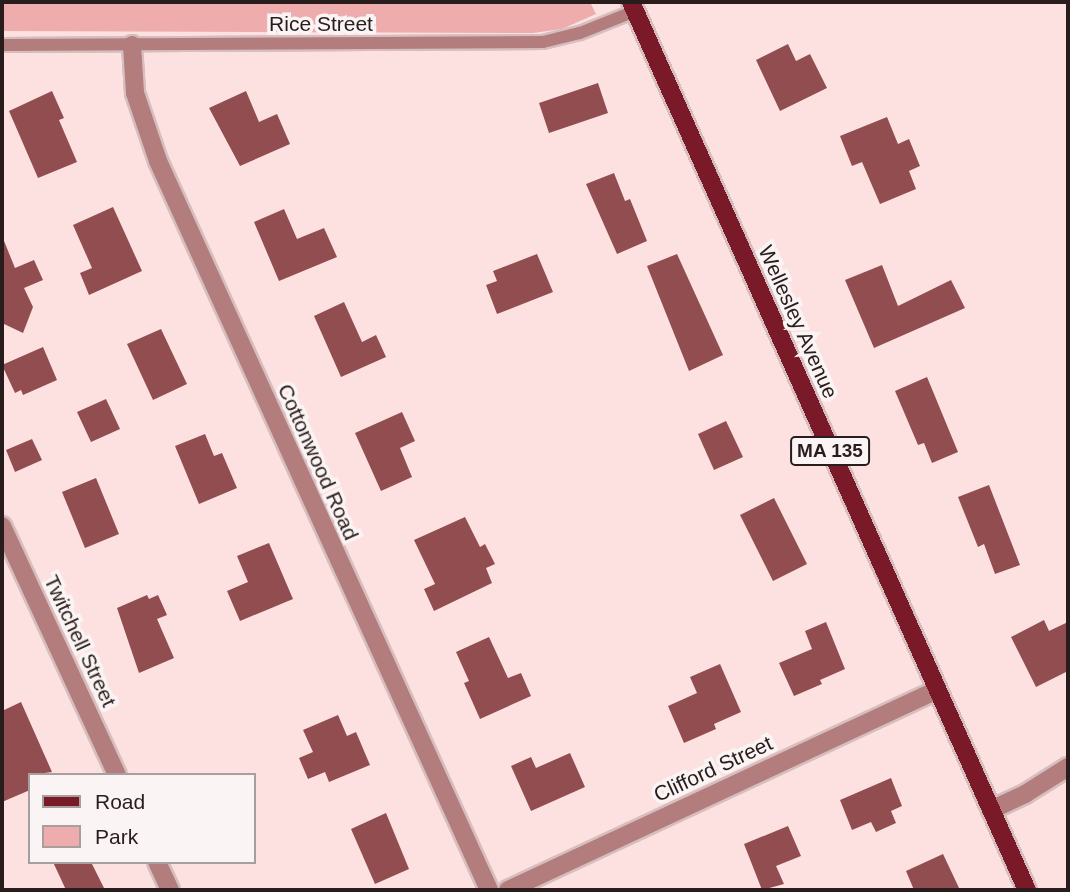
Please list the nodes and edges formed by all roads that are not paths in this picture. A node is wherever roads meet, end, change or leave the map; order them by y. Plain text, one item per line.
1 (633, 6) edge
2 (2, 45) edge
3 (132, 45) junction
4 (2, 526) edge
5 (937, 690) junction
6 (1068, 766) edge
7 (116, 773) edge
8 (991, 810) junction
9 (158, 864) edge
10 (170, 890) edge
11 (489, 890) edge
12 (508, 890) edge
13 (1027, 890) edge

1 - 3 lane, Rice Street
1 - 5 main road, Wellesley Avenue / MA 135
2 - 3 lane, Rice Street
3 - 11 street, Cottonwood Road
4 - 7 street, Twitchell Street
5 - 8 main road, Wellesley Avenue / MA 135
5 - 12 street, Clifford Street
6 - 8 street
8 - 13 main road, Wellesley Avenue / MA 135
9 - 10 street

